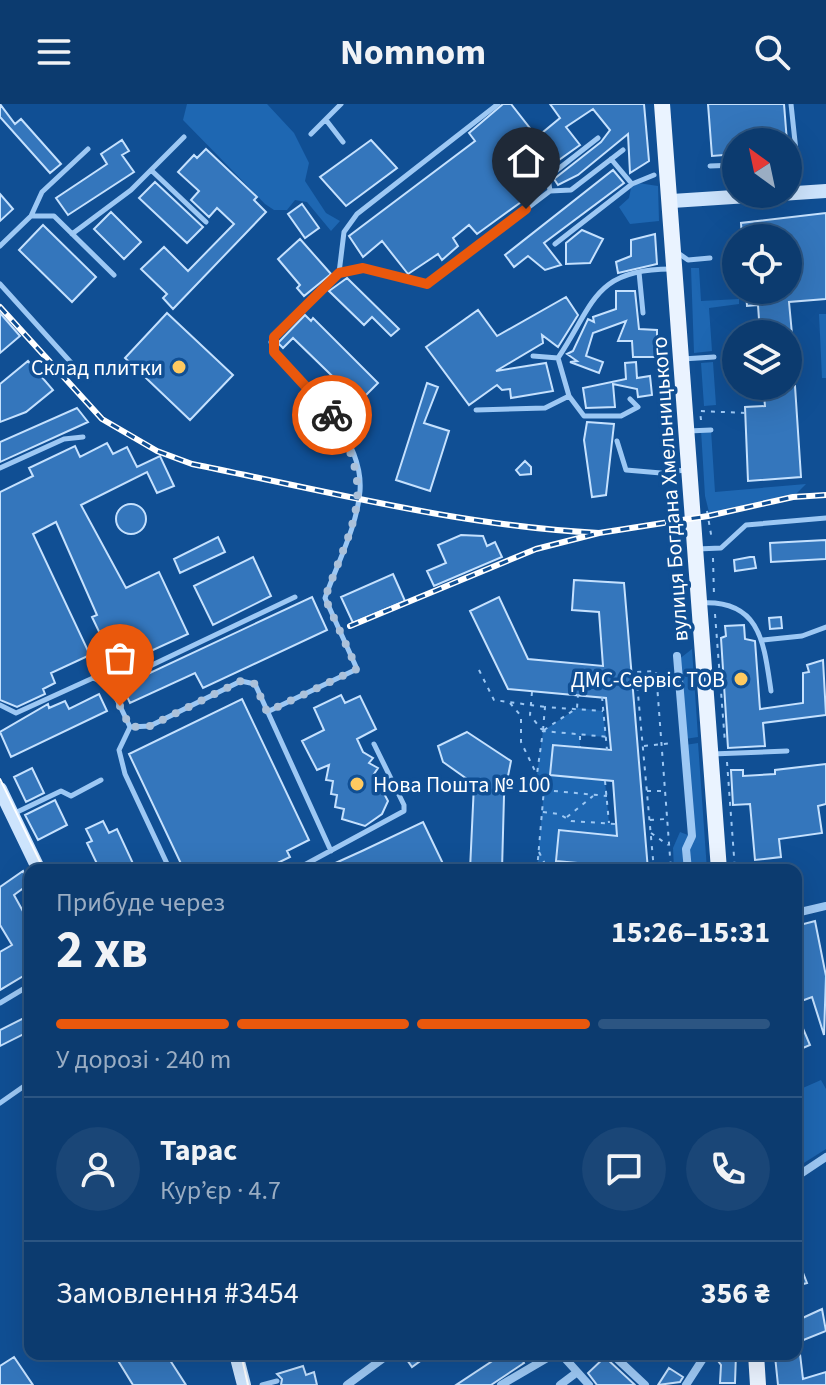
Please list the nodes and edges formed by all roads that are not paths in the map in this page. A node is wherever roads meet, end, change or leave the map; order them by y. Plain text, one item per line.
1 (341, 104) edge
2 (498, 104) edge
3 (662, 104) edge
4 (791, 104) edge
5 (326, 120) junction
6 (794, 128) edge
7 (311, 134) dead end
8 (184, 137) dead end
9 (598, 138) dead end
10 (343, 142) dead end
11 (88, 149) dead end
12 (623, 150) dead end
13 (611, 159) junction
14 (710, 166) dead end
15 (722, 166) edge
16 (151, 170) junction
17 (654, 175) dead end
18 (632, 184) junction
19 (550, 191) junction
20 (826, 191) edge
21 (802, 192) edge
22 (722, 198) edge
23 (672, 201) junction
24 (31, 216) junction
25 (206, 222) dead end
26 (72, 234) junction
27 (555, 244) dead end
28 (0, 245) edge
29 (675, 250) junction
30 (710, 258) dead end
31 (676, 269) junction
32 (639, 272) junction
33 (339, 273) junction
34 (114, 275) dead end
35 (0, 284) edge
36 (643, 313) dead end
37 (533, 356) dead end
38 (714, 357) dead end
39 (558, 358) junction
40 (681, 359) junction
41 (75, 367) dead end
42 (569, 396) junction
43 (630, 399) dead end
44 (476, 410) dead end
45 (711, 430) dead end
46 (694, 431) junction
47 (83, 437) dead end
48 (617, 441) dead end
49 (0, 468) edge
50 (690, 469) junction
51 (826, 518) edge
52 (705, 549) junction
53 (295, 597) dead end
54 (707, 603) junction
55 (826, 627) edge
56 (763, 640) junction
57 (677, 656) dead end
58 (110, 685) junction
59 (771, 691) dead end
60 (0, 705) edge
61 (267, 712) junction
62 (130, 727) junction
63 (374, 744) dead end
64 (787, 751) dead end
65 (718, 755) junction
66 (101, 780) dead end
67 (0, 789) edge
68 (12, 815) junction
69 (331, 851) junction
70 (36, 864) edge
71 (167, 864) edge
72 (306, 864) edge
73 (687, 864) edge
74 (719, 864) edge
75 (825, 908) edge
76 (802, 912) edge
77 (24, 989) edge
78 (0, 1003) edge
79 (24, 1086) edge
80 (0, 1103) edge
81 (826, 1157) edge
82 (802, 1173) edge
83 (238, 1360) edge
84 (381, 1360) edge
85 (544, 1360) edge
86 (566, 1360) edge
87 (618, 1360) edge
88 (702, 1360) edge
89 (756, 1360) edge
90 (576, 1373) junction
91 (277, 1381) dead end
92 (244, 1385) edge
93 (262, 1385) edge
94 (347, 1385) edge
95 (501, 1385) edge
96 (560, 1385) edge
97 (589, 1385) edge
98 (645, 1385) edge
99 (686, 1385) edge
100 (758, 1385) edge

1 - 5 lane
2 - 33 lane
3 - 23 main road, вулиця Богдана Хмельницького
4 - 6 lane
5 - 7 lane
5 - 10 lane
8 - 16 lane
9 - 19 lane
11 - 24 lane
12 - 13 lane
13 - 18 lane
13 - 19 lane
14 - 15 lane
16 - 25 lane
16 - 26 lane
17 - 18 lane
18 - 27 lane
19 - 33 lane
20 - 21 main road
22 - 23 main road
23 - 29 main road, вулиця Богдана Хмельницького
24 - 26 lane
24 - 28 lane
26 - 34 lane
29 - 30 lane
29 - 31 main road, вулиця Богдана Хмельницького
31 - 32 lane
31 - 40 main road, вулиця Богдана Хмельницького
32 - 36 lane
32 - 39 lane
33 - 61 lane
35 - 41 lane
37 - 39 lane
38 - 40 lane
39 - 42 lane
40 - 46 main road, вулиця Богдана Хмельницького
42 - 43 lane
42 - 44 lane
45 - 46 lane
46 - 50 main road, вулиця Богдана Хмельницького
47 - 49 lane
48 - 50 lane
50 - 52 main road, вулиця Богдана Хмельницького
51 - 52 lane
52 - 54 main road, вулиця Богдана Хмельницького
53 - 58 lane
54 - 56 lane
54 - 65 main road, вулиця Богдана Хмельницького
55 - 56 lane
56 - 59 lane
57 - 73 street
58 - 60 lane
58 - 62 lane
61 - 62 lane
61 - 69 lane
62 - 71 lane
63 - 69 lane
64 - 65 lane
65 - 74 main road, вулиця Богдана Хмельницького
66 - 68 lane
67 - 68 main road
68 - 70 main road
69 - 72 lane
75 - 76 street
77 - 78 lane
79 - 80 lane
81 - 82 street
83 - 92 main road
84 - 94 street
85 - 95 street
86 - 90 street
87 - 98 street
88 - 99 street
89 - 100 main road
90 - 96 street
90 - 97 street
91 - 93 lane

